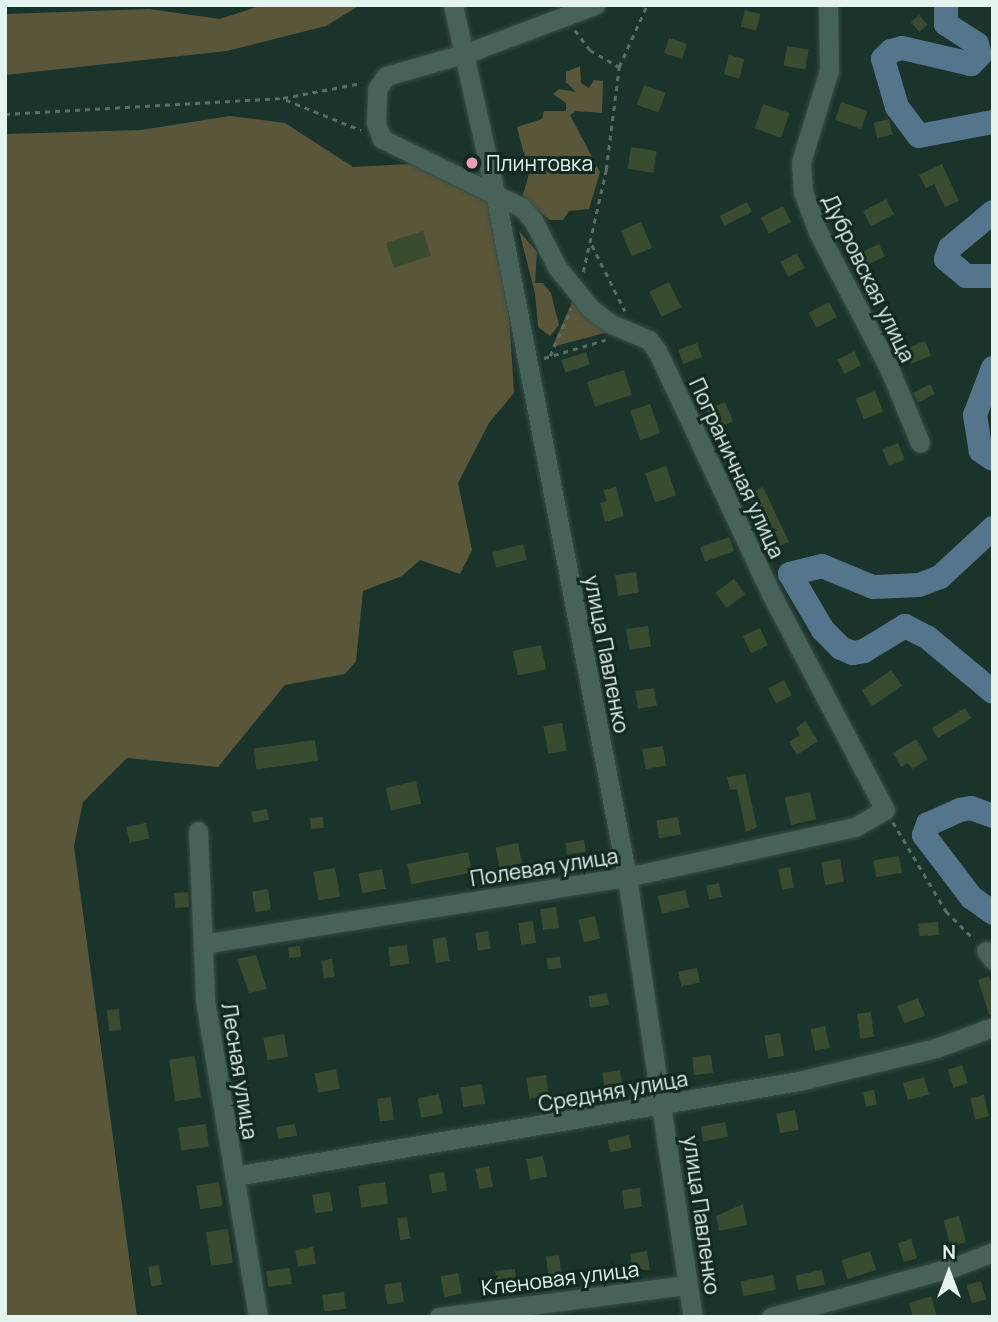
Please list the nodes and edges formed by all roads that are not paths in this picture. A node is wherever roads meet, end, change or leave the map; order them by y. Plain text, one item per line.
1 (453, 5) edge
2 (595, 5) edge
3 (828, 5) edge
4 (467, 53) junction
5 (495, 193) junction
6 (920, 443) dead end
7 (885, 810) joint
8 (198, 831) dead end
9 (627, 877) junction
10 (203, 944) junction
11 (993, 1027) edge
12 (665, 1106) junction
13 (235, 1177) junction
14 (993, 1252) edge
15 (687, 1285) junction
16 (258, 1317) edge
17 (439, 1317) edge
18 (693, 1317) edge
19 (771, 1317) edge

1 - 4 street, улица Павленко
2 - 4 street
3 - 6 street, Дубровская улица
4 - 5 street, улица Павленко
4 - 5 street, Пограничная улица
5 - 7 street, Пограничная улица
5 - 9 street, улица Павленко
7 - 9 street, Полевая улица
8 - 10 street, Лесная улица
9 - 10 street, Полевая улица
9 - 12 street, улица Павленко
10 - 13 street, Лесная улица
11 - 12 street, Средняя улица
12 - 13 street, Средняя улица
12 - 15 street, улица Павленко
13 - 16 street, Лесная улица
14 - 19 street
15 - 17 street, Кленовая улица
15 - 18 street, улица Павленко

